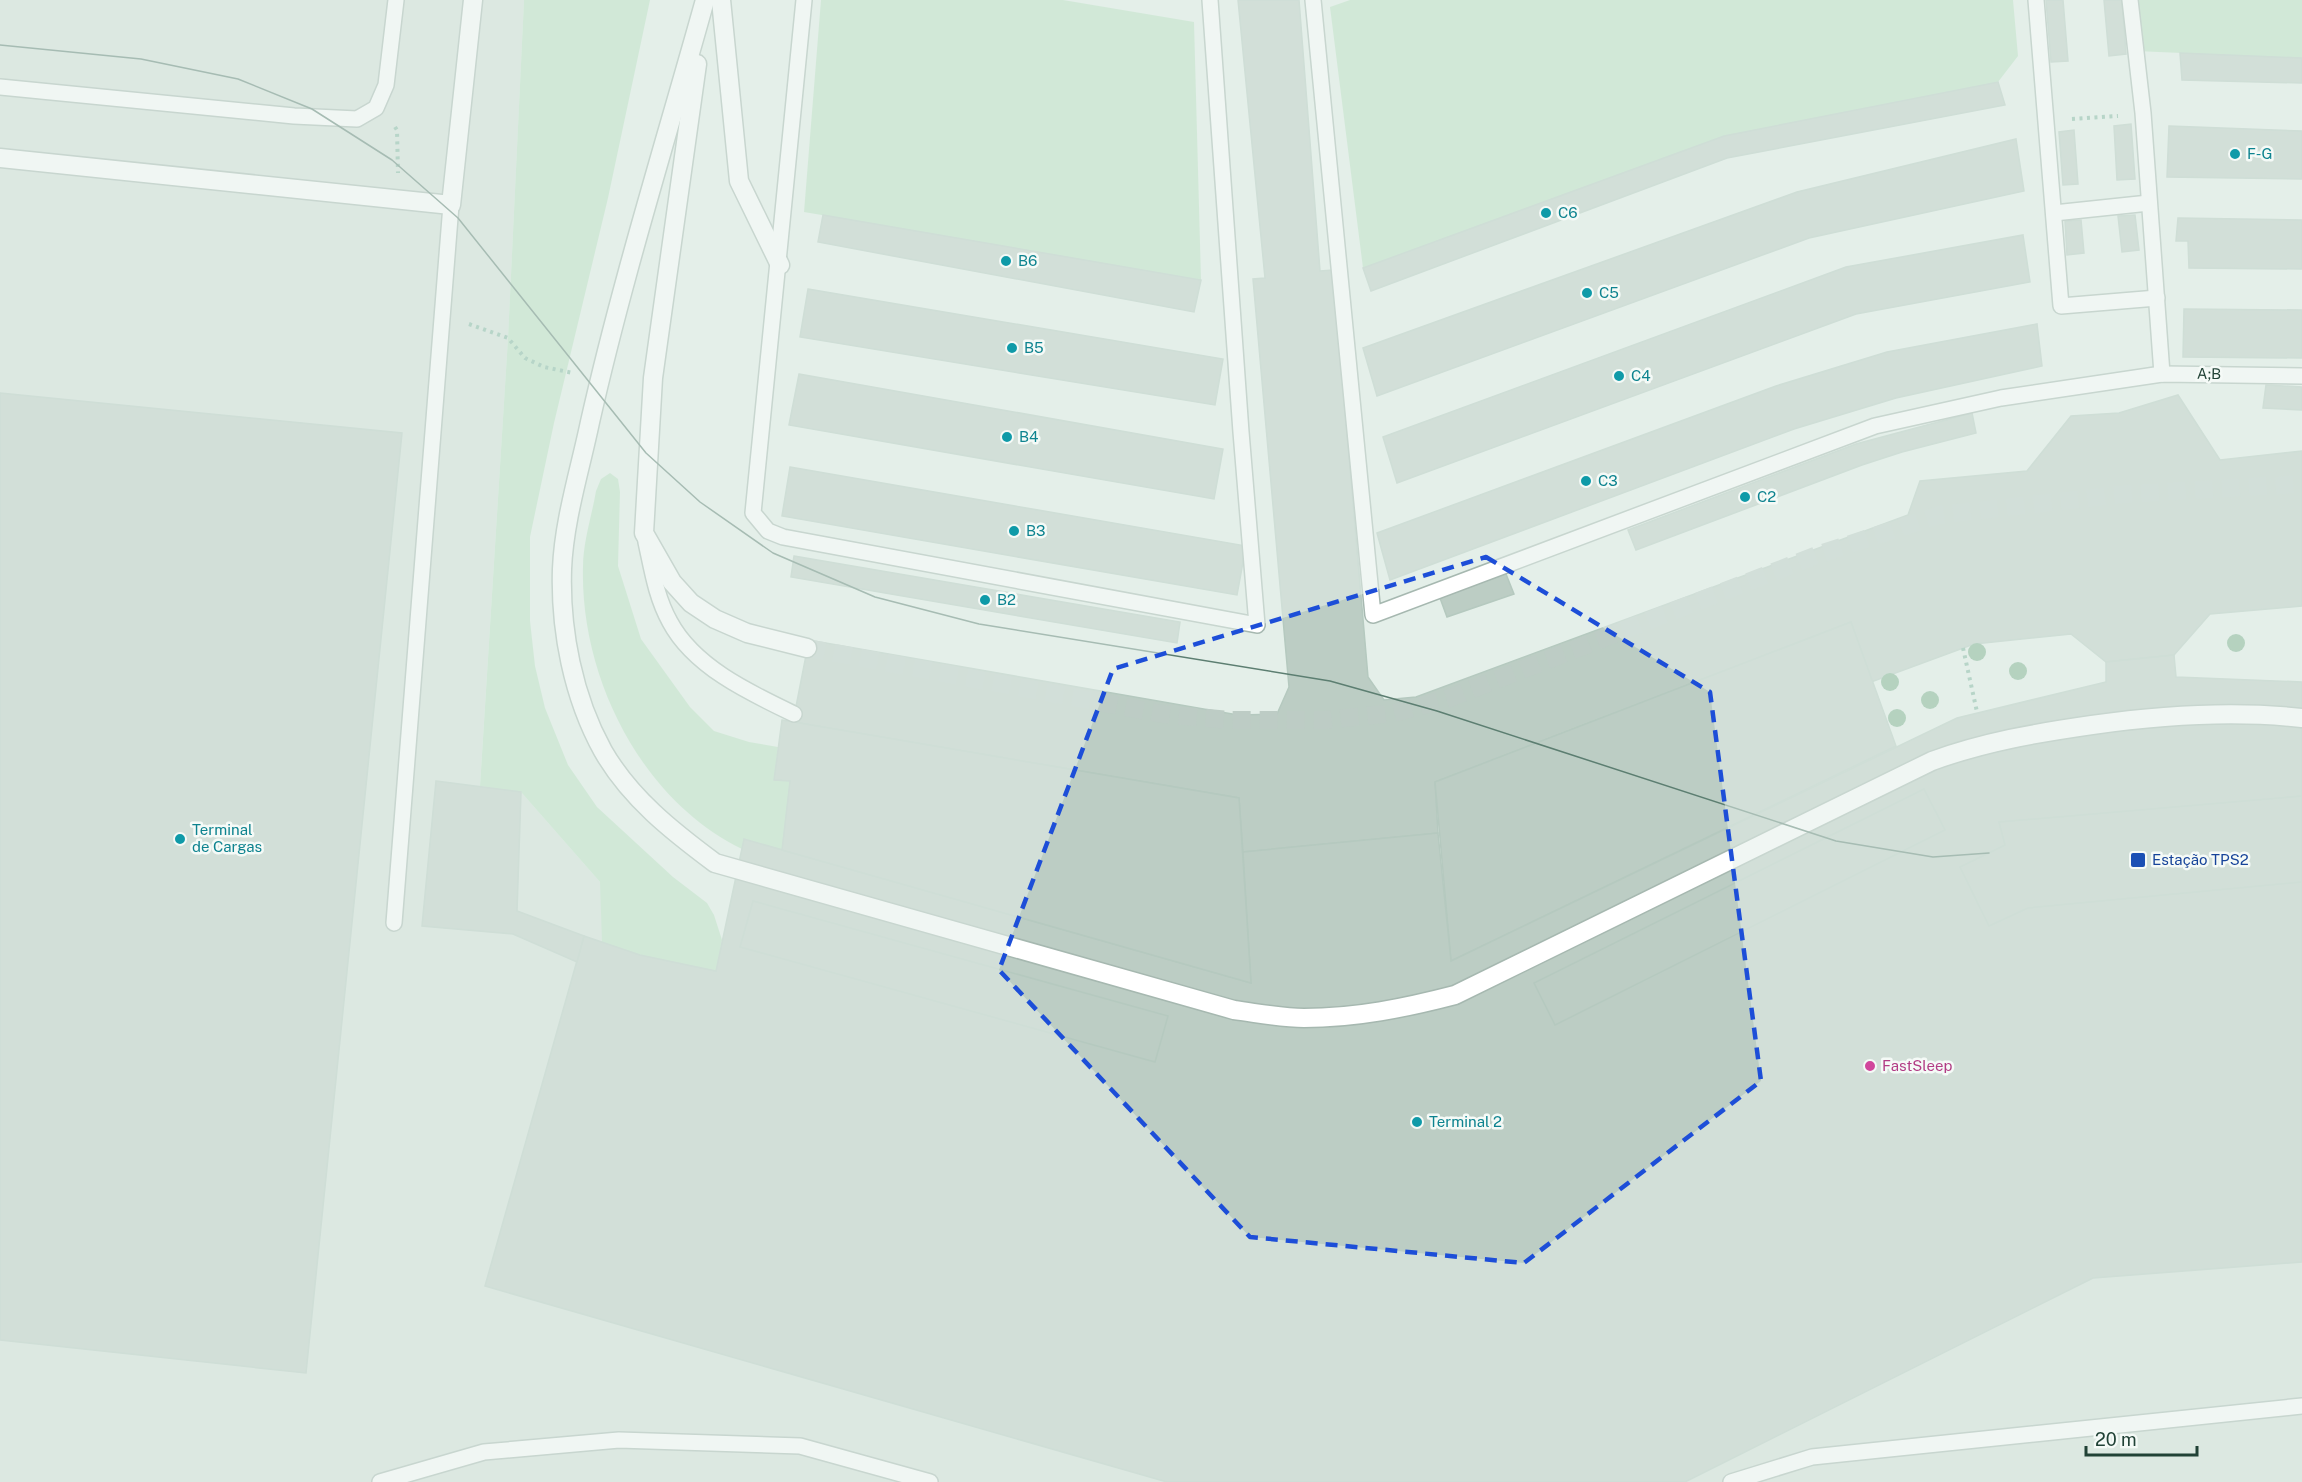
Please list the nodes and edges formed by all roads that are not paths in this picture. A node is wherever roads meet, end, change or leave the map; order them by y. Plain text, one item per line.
1 (396, 0) edge
2 (473, 0) edge
3 (705, 0) edge
4 (721, 0) edge
5 (804, 0) edge
6 (1210, 0) edge
7 (1313, 0) edge
8 (2036, 0) edge
9 (2130, 0) edge
10 (0, 87) edge
11 (0, 158) edge
12 (2149, 203) junction
13 (451, 205) junction
14 (2054, 213) junction
15 (780, 265) junction
16 (2157, 298) junction
17 (2162, 374) junction
18 (2302, 376) edge
19 (644, 533) junction
20 (807, 648) tunnel mouth
21 (794, 714) dead end
22 (2302, 718) edge
23 (394, 923) dead end
24 (2302, 1406) edge
25 (380, 1482) edge
26 (930, 1482) edge
27 (1731, 1482) edge

1 - 10 lane
2 - 13 street
3 - 19 street
3 - 22 street
4 - 15 street
5 - 15 lane
6 - 15 lane
7 - 17 lane, A;B
8 - 14 lane
9 - 12 lane
11 - 13 street
12 - 14 lane
12 - 16 lane
13 - 23 lane
14 - 16 lane
16 - 17 lane
17 - 18 lane, A;B
19 - 20 street
19 - 21 lane
24 - 27 lane
25 - 26 lane

